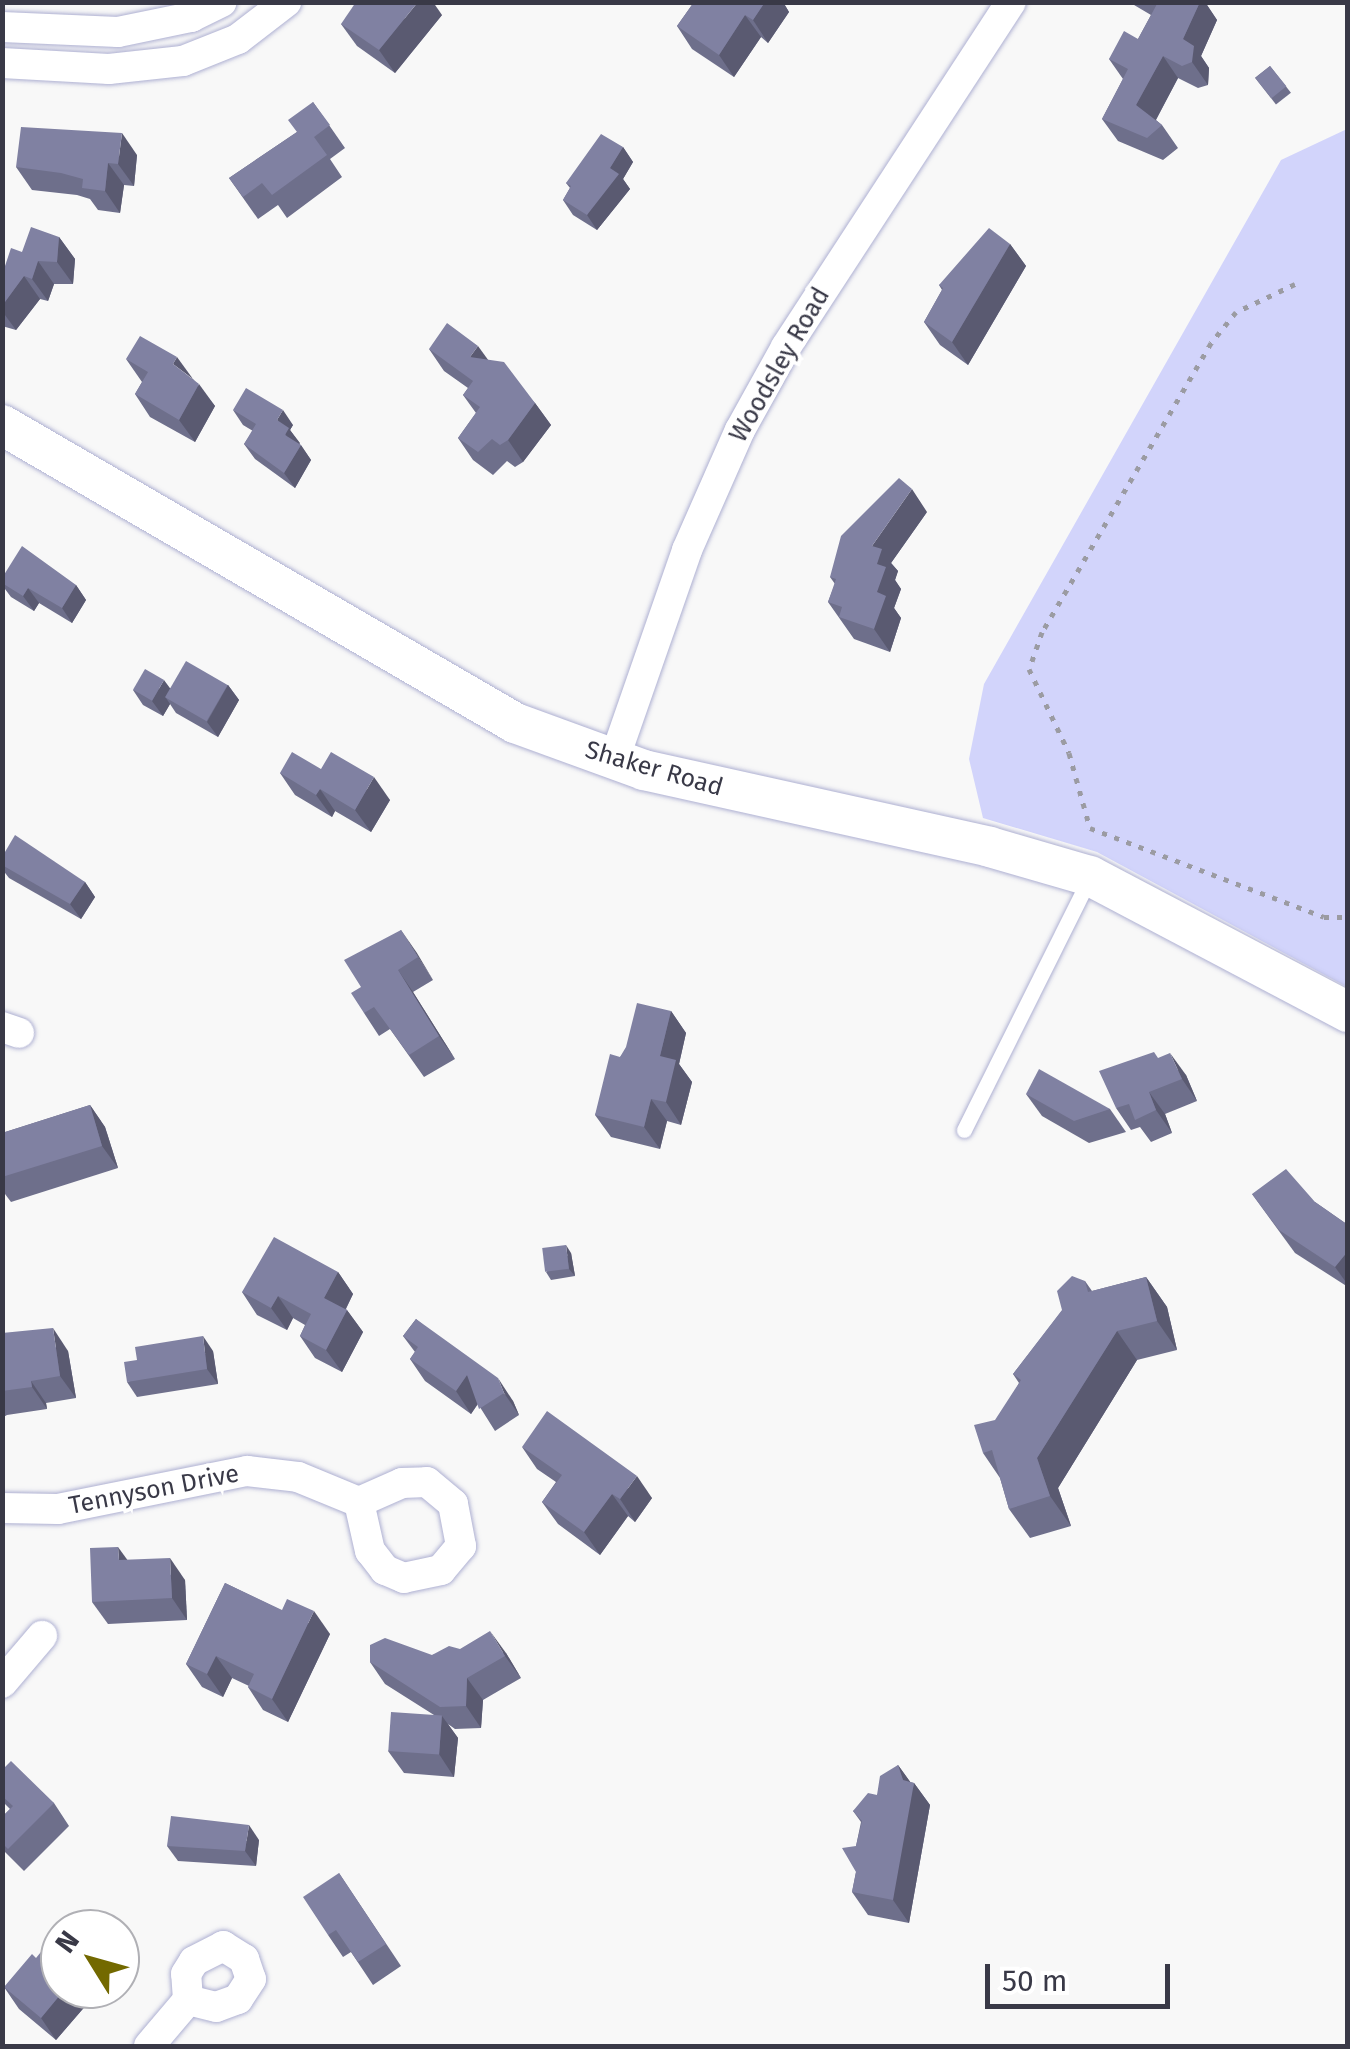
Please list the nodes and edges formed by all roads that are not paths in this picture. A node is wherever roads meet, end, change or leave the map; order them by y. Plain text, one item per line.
1 (222, 2) edge
2 (286, 2) edge
3 (1011, 2) edge
4 (2, 28) edge
5 (2, 62) edge
6 (2, 425) edge
7 (614, 760) junction
8 (1090, 876) junction
9 (1348, 1012) edge
10 (964, 1130) dead end
11 (359, 1502) dead end
12 (2, 1508) edge
13 (42, 1636) dead end
14 (2, 1684) edge
15 (188, 2000) dead end
16 (150, 2046) edge

1 - 4 street
2 - 5 street
3 - 7 street, Woodsley Road
6 - 7 main road, Shaker Road
7 - 8 main road, Shaker Road
8 - 9 main road, Shaker Road
8 - 10 lane
11 - 12 street, Tennyson Drive
13 - 14 street
15 - 16 street

